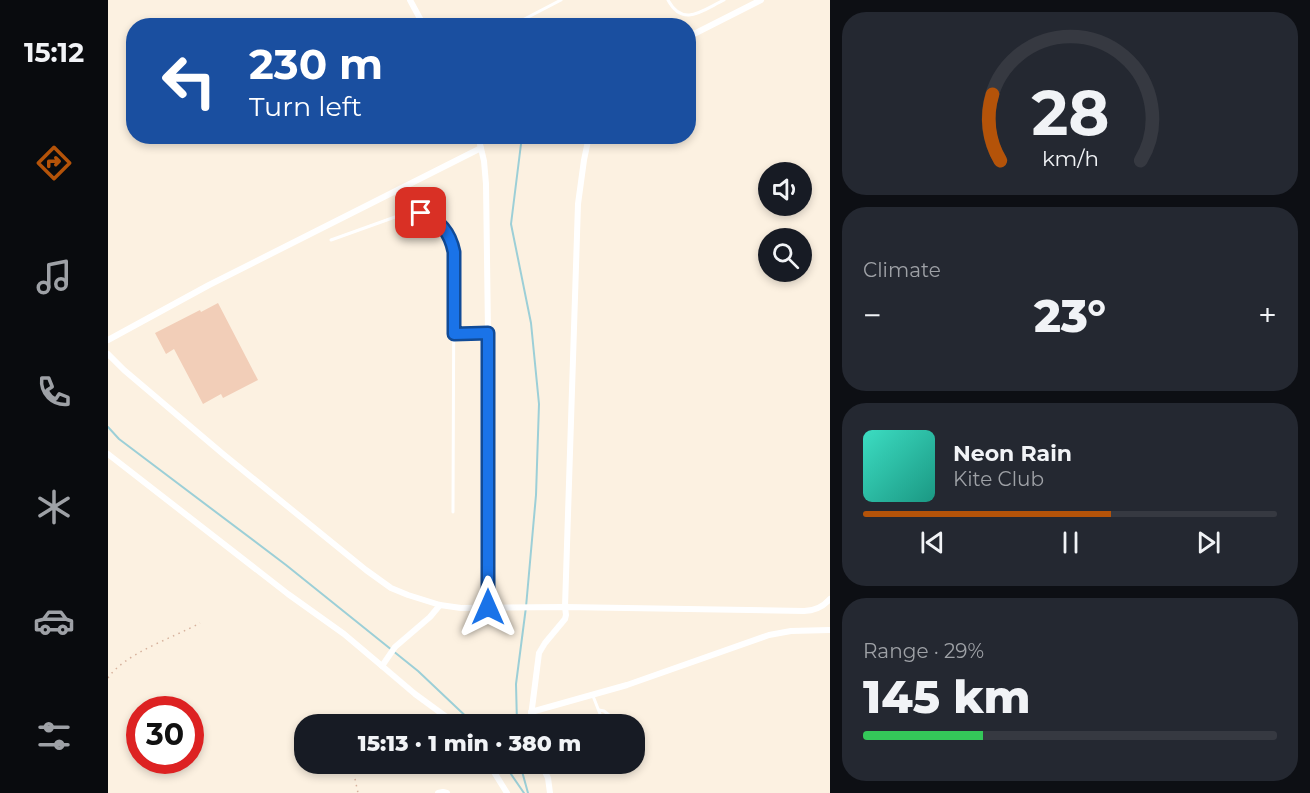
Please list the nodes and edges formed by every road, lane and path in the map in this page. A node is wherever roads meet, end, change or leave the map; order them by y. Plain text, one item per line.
1 (410, 0) edge
2 (561, 0) edge
3 (668, 0) edge
4 (724, 0) edge
5 (760, 0) edge
6 (420, 18) edge
7 (527, 18) edge
8 (696, 34) edge
9 (480, 144) edge
10 (587, 144) edge
11 (481, 148) junction
12 (331, 240) dead end
13 (488, 333) junction
14 (454, 334) junction
15 (108, 340) edge
16 (108, 354) edge
17 (108, 454) edge
18 (453, 512) dead end
19 (830, 600) edge
20 (440, 605) junction
21 (488, 607) junction
22 (565, 608) junction
23 (200, 623) dead end
24 (830, 630) edge
25 (382, 666) junction
26 (108, 678) edge
27 (592, 694) junction
28 (599, 710) junction
29 (531, 712) joint
30 (442, 714) edge
31 (600, 714) edge
32 (608, 714) edge
33 (495, 774) edge
34 (546, 774) edge
35 (355, 779) dead end
36 (358, 793) edge
37 (438, 793) edge
38 (447, 793) edge
39 (507, 793) edge
40 (550, 793) edge

1 - 6 street
2 - 7 lane
3 - 4 lane
5 - 8 street
9 - 11 street
10 - 22 street
11 - 13 street
11 - 15 street
12 - 14 lane
13 - 14 lane
13 - 21 street
14 - 18 lane
16 - 20 street
17 - 25 street
19 - 22 street
20 - 21 street
20 - 25 street
21 - 22 street
22 - 29 street
23 - 26 path
24 - 27 street
25 - 30 street
27 - 28 lane
27 - 29 street
28 - 31 lane
28 - 32 lane
33 - 39 street
34 - 40 street
35 - 36 path
37 - 38 street

